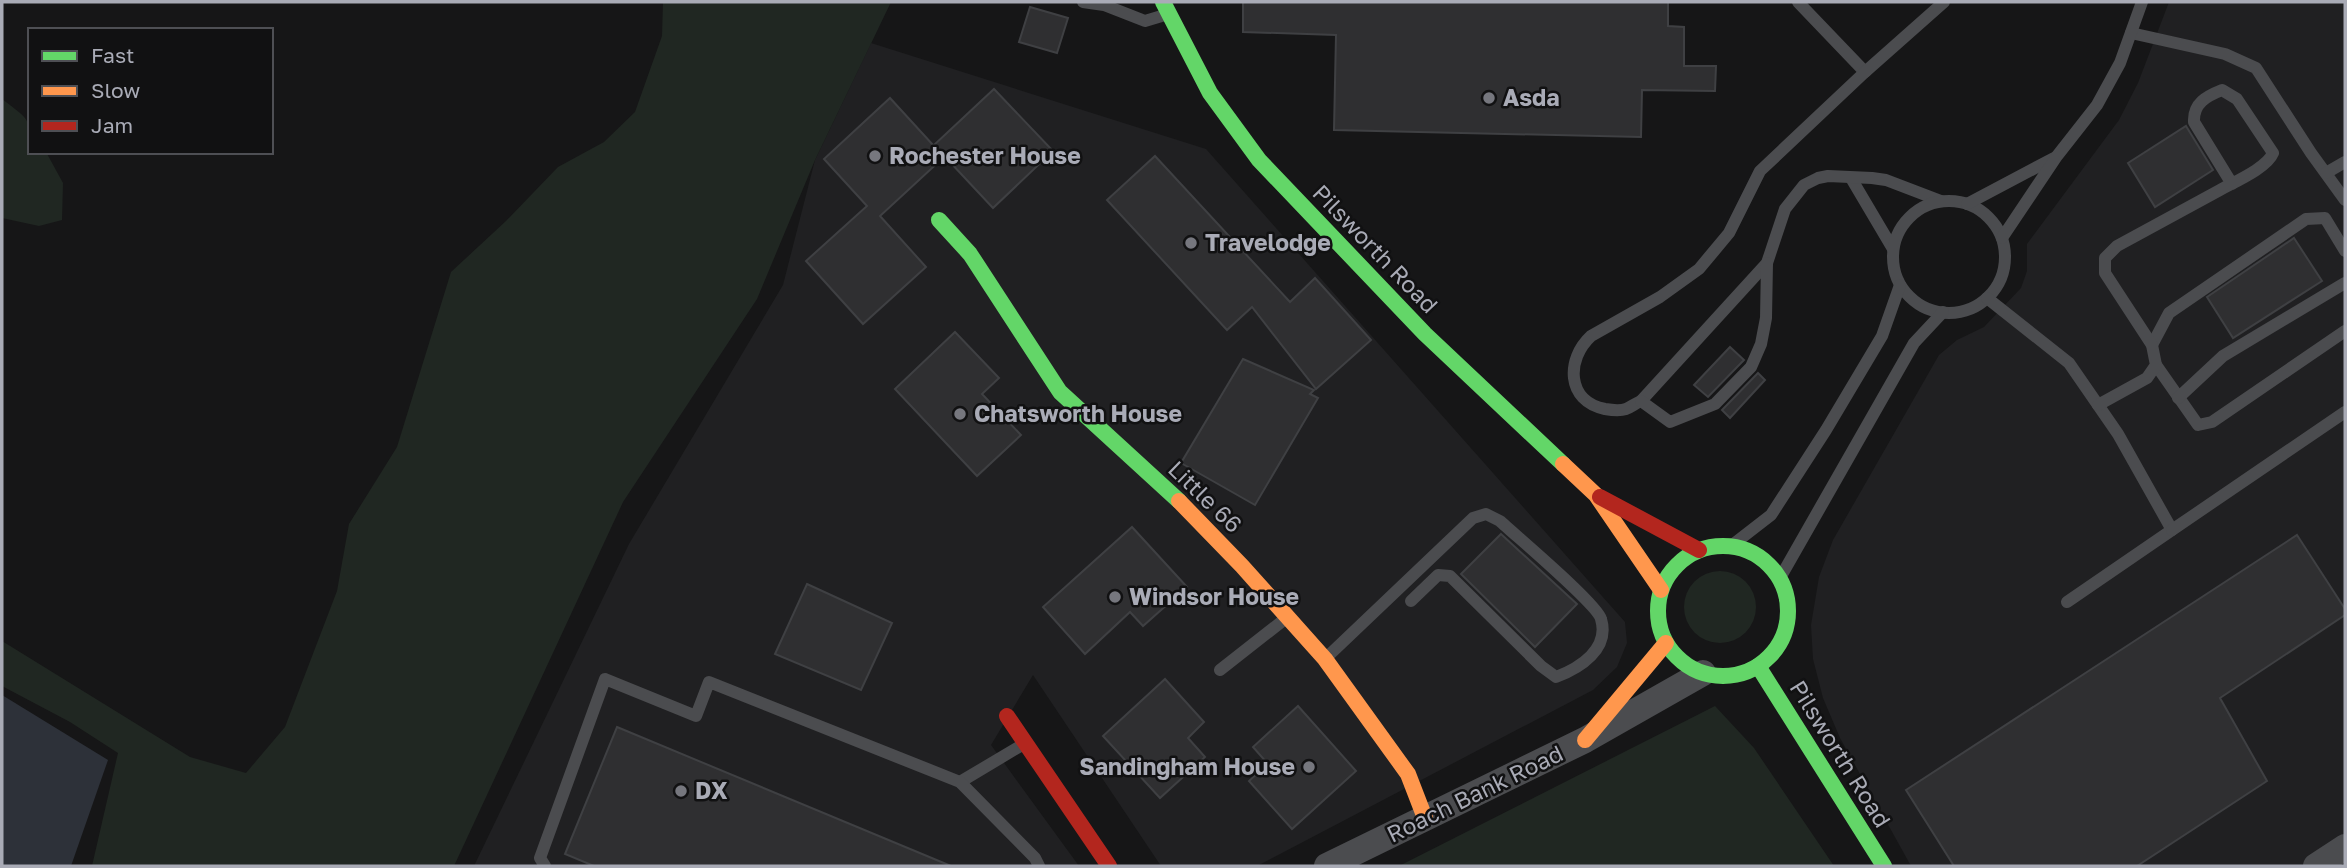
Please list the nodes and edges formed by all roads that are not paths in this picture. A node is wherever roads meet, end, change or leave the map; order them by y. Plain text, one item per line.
1 (1083, 2) edge
2 (1798, 2) edge
3 (1944, 2) edge
4 (2142, 2) edge
5 (1104, 3) edge
6 (1165, 8) edge
7 (2131, 33) junction
8 (1865, 72) junction
9 (2057, 156) junction
10 (2345, 162) edge
11 (2326, 173) junction
12 (1851, 178) junction
13 (2232, 184) junction
14 (2345, 200) edge
15 (1941, 201) junction
16 (1967, 204) junction
17 (939, 220) dead end
18 (2002, 238) junction
19 (1894, 249) junction
20 (2345, 251) edge
21 (1767, 263) junction
22 (2345, 283) edge
23 (1900, 285) junction
24 (1987, 298) junction
25 (1943, 312) junction
26 (2345, 331) edge
27 (2152, 345) junction
28 (2156, 365) junction
29 (2178, 398) junction
30 (1641, 401) junction
31 (2098, 405) junction
32 (2345, 412) edge
33 (1596, 495) junction
34 (2172, 530) junction
35 (1731, 546) junction
36 (1699, 550) junction
37 (1780, 578) junction
38 (1661, 590) junction
39 (1411, 601) dead end
40 (2067, 602) dead end
41 (1288, 617) junction
42 (1666, 643) junction
43 (1325, 659) junction
44 (1758, 666) junction
45 (1220, 670) dead end
46 (1703, 673) junction
47 (1007, 716) dead end
48 (1585, 740) junction
49 (1025, 743) junction
50 (960, 782) junction
51 (1425, 818) junction
52 (2345, 847) edge
53 (545, 866) edge
54 (1039, 866) edge
55 (1109, 866) edge
56 (1326, 866) edge
57 (1884, 866) edge
58 (2316, 866) edge

1 - 5 lane
2 - 8 lane
3 - 8 lane
4 - 7 lane
5 - 6 lane
6 - 33 street, Pilsworth Road
7 - 9 lane
7 - 11 lane
8 - 30 lane
9 - 16 lane
9 - 18 lane
10 - 11 lane
11 - 14 lane
12 - 15 lane
12 - 19 lane
12 - 21 lane
13 - 13 lane
13 - 27 lane
15 - 16 lane
15 - 19 lane
16 - 18 lane
17 - 41 street, Little 66
18 - 24 lane
19 - 23 lane
20 - 27 lane
21 - 30 lane
21 - 30 lane
22 - 29 lane
23 - 25 lane
23 - 35 lane
24 - 25 lane
24 - 31 lane
25 - 37 lane
26 - 29 lane
27 - 28 lane
28 - 29 lane
28 - 31 lane
31 - 34 lane
32 - 34 lane
33 - 36 street, Pilsworth Road
33 - 38 street, Pilsworth Road
34 - 40 lane
35 - 36 street
35 - 37 street
36 - 38 street
37 - 44 street
38 - 42 street
39 - 43 lane
41 - 43 street, Little 66
41 - 45 lane
42 - 46 street
42 - 48 street, Roach Bank Road
43 - 51 street, Little 66
44 - 46 street
44 - 57 street, Pilsworth Road
46 - 48 street, Roach Bank Road
47 - 49 street
48 - 51 street, Roach Bank Road
49 - 50 lane
49 - 55 street
50 - 53 lane
50 - 54 lane
51 - 56 street, Roach Bank Road
52 - 58 street

